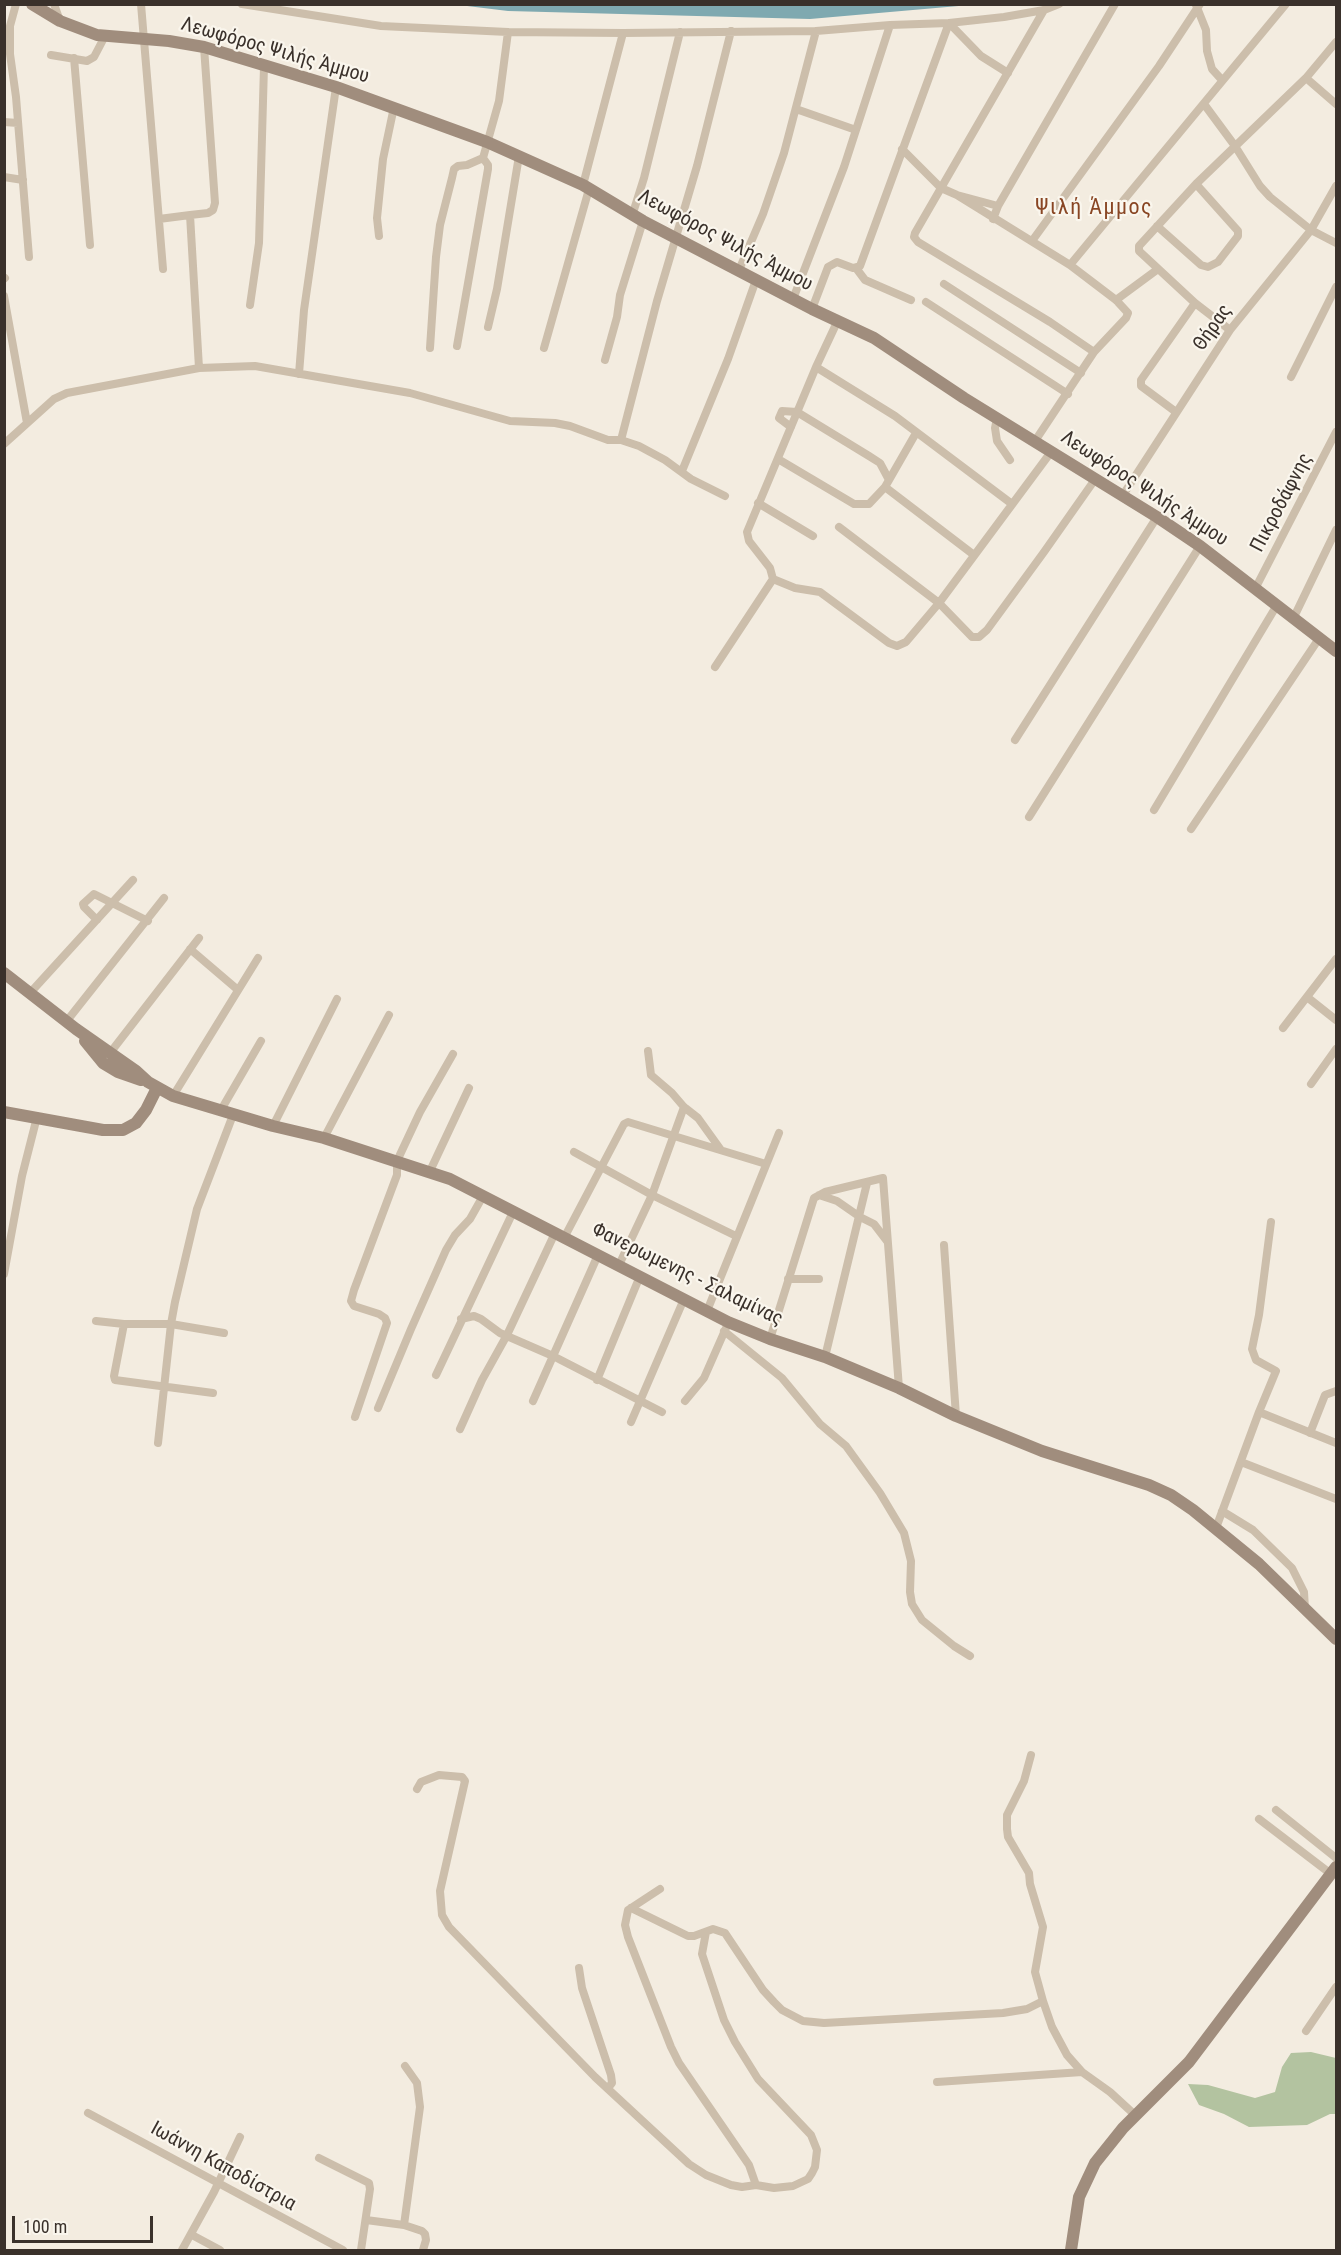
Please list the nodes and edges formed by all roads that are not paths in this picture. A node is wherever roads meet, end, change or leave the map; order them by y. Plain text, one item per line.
1 (16, 4) edge
2 (32, 4) edge
3 (54, 4) edge
4 (141, 4) edge
5 (242, 4) edge
6 (1059, 4) edge
7 (1115, 4) edge
8 (1286, 4) edge
9 (1198, 5) edge
10 (1044, 10) junction
11 (60, 21) junction
12 (949, 23) junction
13 (890, 25) junction
14 (731, 31) junction
15 (816, 31) junction
16 (508, 32) junction
17 (680, 32) junction
18 (622, 33) junction
19 (105, 36) junction
20 (145, 39) junction
21 (1336, 42) edge
22 (204, 47) junction
23 (7, 55) edge
24 (51, 55) dead end
25 (74, 58) junction
26 (264, 66) junction
27 (1008, 74) junction
28 (1306, 78) junction
29 (1222, 80) junction
30 (336, 87) junction
31 (1203, 104) junction
32 (1336, 104) edge
33 (394, 107) junction
34 (796, 109) junction
35 (4, 122) edge
36 (18, 123) junction
37 (856, 130) junction
38 (487, 142) junction
39 (1235, 146) junction
40 (902, 149) junction
41 (519, 156) junction
42 (483, 158) junction
43 (4, 177) edge
44 (23, 180) junction
45 (1196, 184) junction
46 (1336, 186) edge
47 (586, 187) junction
48 (941, 188) junction
49 (957, 195) junction
50 (998, 206) junction
51 (190, 215) junction
52 (638, 218) junction
53 (159, 219) junction
54 (993, 219) junction
55 (1157, 226) junction
56 (1311, 230) junction
57 (379, 236) dead end
58 (677, 239) junction
59 (1032, 241) junction
60 (1336, 243) edge
61 (90, 245) dead end
62 (29, 257) dead end
63 (1070, 265) junction
64 (856, 268) junction
65 (1158, 269) junction
66 (163, 270) dead end
67 (739, 270) junction
68 (756, 280) junction
69 (944, 284) dead end
70 (1336, 287) edge
71 (4, 296) edge
72 (793, 300) junction
73 (911, 300) dead end
74 (1116, 300) junction
75 (926, 303) dead end
76 (1195, 303) junction
77 (250, 304) dead end
78 (812, 309) junction
79 (838, 320) junction
80 (488, 327) dead end
81 (1230, 330) junction
82 (457, 346) dead end
83 (430, 348) dead end
84 (544, 348) dead end
85 (1094, 352) junction
86 (605, 360) dead end
87 (816, 367) junction
88 (199, 368) junction
89 (1081, 373) junction
90 (300, 374) junction
91 (1291, 377) dead end
92 (1068, 394) junction
93 (797, 412) junction
94 (1176, 412) junction
95 (997, 418) junction
96 (27, 423) junction
97 (791, 427) junction
98 (1336, 432) edge
99 (916, 433) junction
100 (621, 440) junction
101 (1035, 441) junction
102 (4, 444) edge
103 (1052, 452) junction
104 (778, 459) junction
105 (1010, 460) dead end
106 (682, 471) junction
107 (888, 478) junction
108 (1096, 478) junction
109 (885, 487) junction
110 (1123, 495) junction
111 (725, 496) dead end
112 (758, 503) junction
113 (1012, 504) junction
114 (1157, 517) junction
115 (839, 528) dead end
116 (1336, 530) edge
117 (813, 536) dead end
118 (1200, 546) junction
119 (974, 555) junction
120 (773, 579) junction
121 (1255, 589) junction
122 (939, 603) junction
123 (1277, 605) junction
124 (1294, 617) junction
125 (1320, 637) junction
126 (1336, 651) edge
127 (715, 667) dead end
128 (1015, 740) dead end
129 (1154, 810) dead end
130 (1029, 817) dead end
131 (1191, 829) dead end
132 (133, 880) dead end
133 (164, 898) dead end
134 (113, 903) junction
135 (97, 920) junction
136 (147, 921) junction
137 (199, 938) dead end
138 (190, 949) junction
139 (258, 958) dead end
140 (1336, 959) edge
141 (4, 973) edge
142 (238, 990) junction
143 (30, 993) junction
144 (1307, 997) junction
145 (337, 999) dead end
146 (389, 1014) dead end
147 (1336, 1020) edge
148 (71, 1025) junction
149 (1283, 1028) dead end
150 (261, 1041) dead end
151 (1336, 1049) edge
152 (648, 1051) dead end
153 (110, 1053) junction
154 (453, 1054) dead end
155 (1311, 1084) dead end
156 (152, 1085) junction
157 (469, 1088) dead end
158 (173, 1096) junction
159 (684, 1107) junction
160 (4, 1113) edge
161 (227, 1113) junction
162 (37, 1117) junction
163 (273, 1126) junction
164 (779, 1133) dead end
165 (672, 1136) junction
166 (324, 1138) junction
167 (721, 1151) junction
168 (574, 1152) dead end
169 (397, 1161) junction
170 (766, 1164) junction
171 (603, 1167) junction
172 (430, 1172) junction
173 (867, 1183) junction
174 (819, 1194) junction
175 (652, 1195) junction
176 (483, 1196) junction
177 (513, 1212) junction
178 (860, 1217) junction
179 (1271, 1222) dead end
180 (560, 1236) junction
181 (736, 1236) junction
182 (887, 1241) junction
183 (944, 1245) dead end
184 (598, 1255) junction
185 (619, 1265) junction
186 (4, 1274) edge
187 (640, 1276) junction
188 (788, 1279) junction
189 (819, 1279) dead end
190 (684, 1299) junction
191 (706, 1311) junction
192 (461, 1319) junction
193 (96, 1321) dead end
194 (124, 1324) junction
195 (171, 1324) junction
196 (726, 1326) junction
197 (224, 1333) dead end
198 (507, 1335) junction
199 (770, 1339) junction
200 (553, 1356) junction
201 (825, 1357) junction
202 (436, 1375) dead end
203 (597, 1380) junction
204 (164, 1386) junction
205 (899, 1388) junction
206 (1336, 1391) edge
207 (213, 1393) dead end
208 (533, 1401) dead end
209 (639, 1401) junction
210 (685, 1401) dead end
211 (378, 1408) dead end
212 (662, 1412) dead end
213 (1259, 1412) junction
214 (956, 1416) junction
215 (355, 1417) dead end
216 (631, 1422) dead end
217 (460, 1429) dead end
218 (1310, 1433) junction
219 (158, 1443) dead end
220 (1336, 1443) edge
221 (1242, 1462) junction
222 (1336, 1499) edge
223 (1222, 1511) junction
224 (1216, 1528) junction
225 (1305, 1609) junction
226 (1336, 1639) edge
227 (970, 1656) dead end
228 (1031, 1755) dead end
229 (417, 1789) dead end
230 (1276, 1810) dead end
231 (1259, 1819) dead end
232 (1336, 1858) edge
233 (1334, 1871) edge
234 (660, 1889) dead end
235 (631, 1908) junction
236 (706, 1932) junction
237 (579, 1968) dead end
238 (1336, 1987) edge
239 (1043, 2001) junction
240 (1306, 2031) dead end
241 (405, 2066) dead end
242 (1082, 2072) junction
243 (937, 2082) dead end
244 (608, 2088) junction
245 (88, 2113) dead end
246 (1136, 2115) junction
247 (240, 2137) dead end
248 (319, 2158) dead end
249 (219, 2183) junction
250 (756, 2186) junction
251 (366, 2220) junction
252 (404, 2225) junction
253 (192, 2235) junction
254 (182, 2250) edge
255 (220, 2250) edge
256 (343, 2250) edge
257 (362, 2250) edge
258 (423, 2250) edge
259 (1071, 2250) edge

1 - 23 street
2 - 11 street, Λεωφόρος Ψιλής Άμμου
3 - 11 street
4 - 20 street
5 - 16 street
6 - 10 street
7 - 50 street
8 - 29 street
9 - 29 street
9 - 59 street
10 - 12 street
10 - 27 street
11 - 19 street, Λεωφόρος Ψιλής Άμμου
12 - 13 street
12 - 27 street
12 - 40 street
13 - 15 street
13 - 37 street
14 - 15 street
14 - 17 street
14 - 58 street
15 - 34 street
16 - 18 street
16 - 38 street
17 - 18 street
17 - 52 street
18 - 47 street
19 - 20 street, Λεωφόρος Ψιλής Άμμου
19 - 25 street
20 - 22 street, Λεωφόρος Ψιλής Άμμου
20 - 53 street
21 - 28 street
22 - 26 street, Λεωφόρος Ψιλής Άμμου
22 - 51 street
23 - 36 street
24 - 25 street
25 - 61 street
26 - 30 street, Λεωφόρος Ψιλής Άμμου
26 - 77 street
27 - 48 street
28 - 32 street
28 - 39 street
29 - 31 street
30 - 33 street, Λεωφόρος Ψιλής Άμμου
30 - 90 street
31 - 39 street
31 - 63 street
33 - 38 street, Λεωφόρος Ψιλής Άμμου
33 - 57 street
34 - 37 street
34 - 67 street
35 - 36 street
36 - 44 street
37 - 72 street
38 - 41 street, Λεωφόρος Ψιλής Άμμου
38 - 42 street
39 - 45 street
39 - 56 street
40 - 48 street
40 - 64 street
41 - 47 street, Λεωφόρος Ψιλής Άμμου
41 - 80 street
42 - 82 street
42 - 83 street
43 - 44 street
44 - 62 street
45 - 55 street
45 - 55 street
46 - 56 street, Θήρας
47 - 52 street, Λεωφόρος Ψιλής Άμμου
47 - 84 street
48 - 49 street
48 - 85 street
49 - 50 street
49 - 54 street
50 - 54 street
51 - 53 street
51 - 88 street
52 - 58 street, Λεωφόρος Ψιλής Άμμου
52 - 86 street
53 - 66 street
54 - 59 street
55 - 65 street
56 - 60 street
56 - 81 street, Θήρας
58 - 67 street, Λεωφόρος Ψιλής Άμμου
58 - 100 street
59 - 63 street
63 - 74 street
64 - 73 street
64 - 78 street
65 - 74 street
65 - 76 street
67 - 68 street, Λεωφόρος Ψιλής Άμμου
68 - 72 street, Λεωφόρος Ψιλής Άμμου
68 - 106 street
69 - 89 street
70 - 91 street
71 - 96 street
72 - 78 street, Λεωφόρος Ψιλής Άμμου
74 - 85 street
75 - 92 street
76 - 81 street
76 - 94 street
78 - 79 street, Λεωφόρος Ψιλής Άμμου
79 - 87 street
79 - 95 street, Λεωφόρος Ψιλής Άμμου
81 - 94 street, Θήρας
85 - 89 street
87 - 93 street
87 - 99 street
88 - 90 street
88 - 96 street
89 - 92 street
90 - 100 street
92 - 101 street
93 - 97 street
93 - 97 street
93 - 107 street
94 - 110 street, Θήρας
95 - 101 street, Λεωφόρος Ψιλής Άμμου
95 - 105 street
96 - 102 street
97 - 104 street
98 - 121 street, Πικροδάφνης
99 - 107 street
99 - 113 street
100 - 106 street
101 - 103 street, Λεωφόρος Ψιλής Άμμου
103 - 108 street, Λεωφόρος Ψιλής Άμμου
103 - 113 street
104 - 109 street
104 - 112 street
106 - 111 street
107 - 109 street
108 - 110 street, Λεωφόρος Ψιλής Άμμου
108 - 122 street
109 - 119 street
110 - 114 street, Λεωφόρος Ψιλής Άμμου
112 - 117 street
112 - 120 street
113 - 119 street
114 - 118 street, Λεωφόρος Ψιλής Άμμου
114 - 128 street
115 - 122 street
116 - 124 street
118 - 121 street, Λεωφόρος Ψιλής Άμμου
118 - 130 street
119 - 122 street
120 - 122 street
120 - 127 street
121 - 123 street, Λεωφόρος Ψιλής Άμμου
123 - 124 street, Λεωφόρος Ψιλής Άμμου
123 - 129 street
124 - 125 street, Λεωφόρος Ψιλής Άμμου
125 - 126 street, Λεωφόρος Ψιλής Άμμου
125 - 131 street
132 - 134 street
133 - 136 street
134 - 135 street
134 - 135 street
134 - 136 street
135 - 143 street
136 - 148 street
137 - 138 street
138 - 142 street
138 - 153 street
139 - 142 street
140 - 144 street
141 - 143 street, Φανερωμενης - Σαλαμίνας
142 - 158 street
143 - 148 street, Φανερωμενης - Σαλαμίνας
144 - 147 street
144 - 149 street
145 - 163 street
146 - 166 street
148 - 153 street, Φανερωμενης - Σαλαμίνας
148 - 156 street
150 - 161 street
151 - 155 street
152 - 159 street
153 - 156 street, Φανερωμενης - Σαλαμίνας
154 - 169 street
156 - 158 street, Φανερωμενης - Σαλαμίνας
156 - 162 street
157 - 172 street
158 - 161 street, Φανερωμενης - Σαλαμίνας
159 - 165 street
159 - 167 street
160 - 162 street
161 - 163 street, Φανερωμενης - Σαλαμίνας
161 - 195 street
162 - 186 street
163 - 166 street, Φανερωμενης - Σαλαμίνας
164 - 170 street
165 - 167 street
165 - 171 street
165 - 175 street
166 - 169 street, Φανερωμενης - Σαλαμίνας
167 - 170 street
168 - 171 street
169 - 172 street, Φανερωμενης - Σαλαμίνας
169 - 215 street
170 - 181 street
171 - 175 street
171 - 180 street
172 - 176 street, Φανερωμενης - Σαλαμίνας
173 - 174 street
173 - 178 street
173 - 182 street
174 - 178 street
174 - 188 street
175 - 181 street
175 - 185 street
176 - 177 street, Φανερωμενης - Σαλαμίνας
176 - 211 street
177 - 180 street, Φανερωμενης - Σαλαμίνας
177 - 192 street
178 - 182 street
178 - 201 street
179 - 213 street
180 - 184 street, Φανερωμενης - Σαλαμίνας
180 - 198 street
181 - 191 street
182 - 205 street
183 - 214 street
184 - 185 street, Φανερωμενης - Σαλαμίνας
184 - 200 street
185 - 187 street, Φανερωμενης - Σαλαμίνας
187 - 190 street, Φανερωμενης - Σαλαμίνας
187 - 203 street
188 - 189 street
188 - 199 street
190 - 191 street, Φανερωμενης - Σαλαμίνας
190 - 209 street
191 - 196 street, Φανερωμενης - Σαλαμίνας
192 - 198 street
192 - 202 street
193 - 194 street
194 - 195 street
194 - 204 street
195 - 197 street
195 - 204 street
196 - 199 street, Φανερωμενης - Σαλαμίνας
196 - 210 street
196 - 227 street
198 - 200 street
198 - 217 street
199 - 201 street, Φανερωμενης - Σαλαμίνας
200 - 203 street
200 - 208 street
201 - 205 street, Φανερωμενης - Σαλαμίνας
203 - 209 street
204 - 207 street
204 - 219 street
205 - 214 street, Φανερωμενης - Σαλαμίνας
206 - 218 street
209 - 212 street
209 - 216 street
213 - 218 street
213 - 221 street
214 - 224 street, Φανερωμενης - Σαλαμίνας
218 - 220 street
221 - 222 street
221 - 223 street
223 - 224 street
223 - 225 street
224 - 225 street, Φανερωμενης - Σαλαμίνας
225 - 226 street, Φανερωμενης - Σαλαμίνας
228 - 239 street
229 - 244 street
230 - 232 street
231 - 233 street
233 - 246 street
234 - 235 street
235 - 236 street
235 - 250 street
236 - 239 street
236 - 250 street
237 - 244 street
238 - 240 street
239 - 242 street
241 - 252 street
242 - 243 street
242 - 246 street
244 - 250 street
245 - 249 street, Ιωάννη Καποδίστρια
246 - 259 street
247 - 249 street
248 - 251 street
249 - 253 street
249 - 256 street, Ιωάννη Καποδίστρια
251 - 252 street
251 - 257 street
252 - 258 street
253 - 254 street
253 - 255 street

